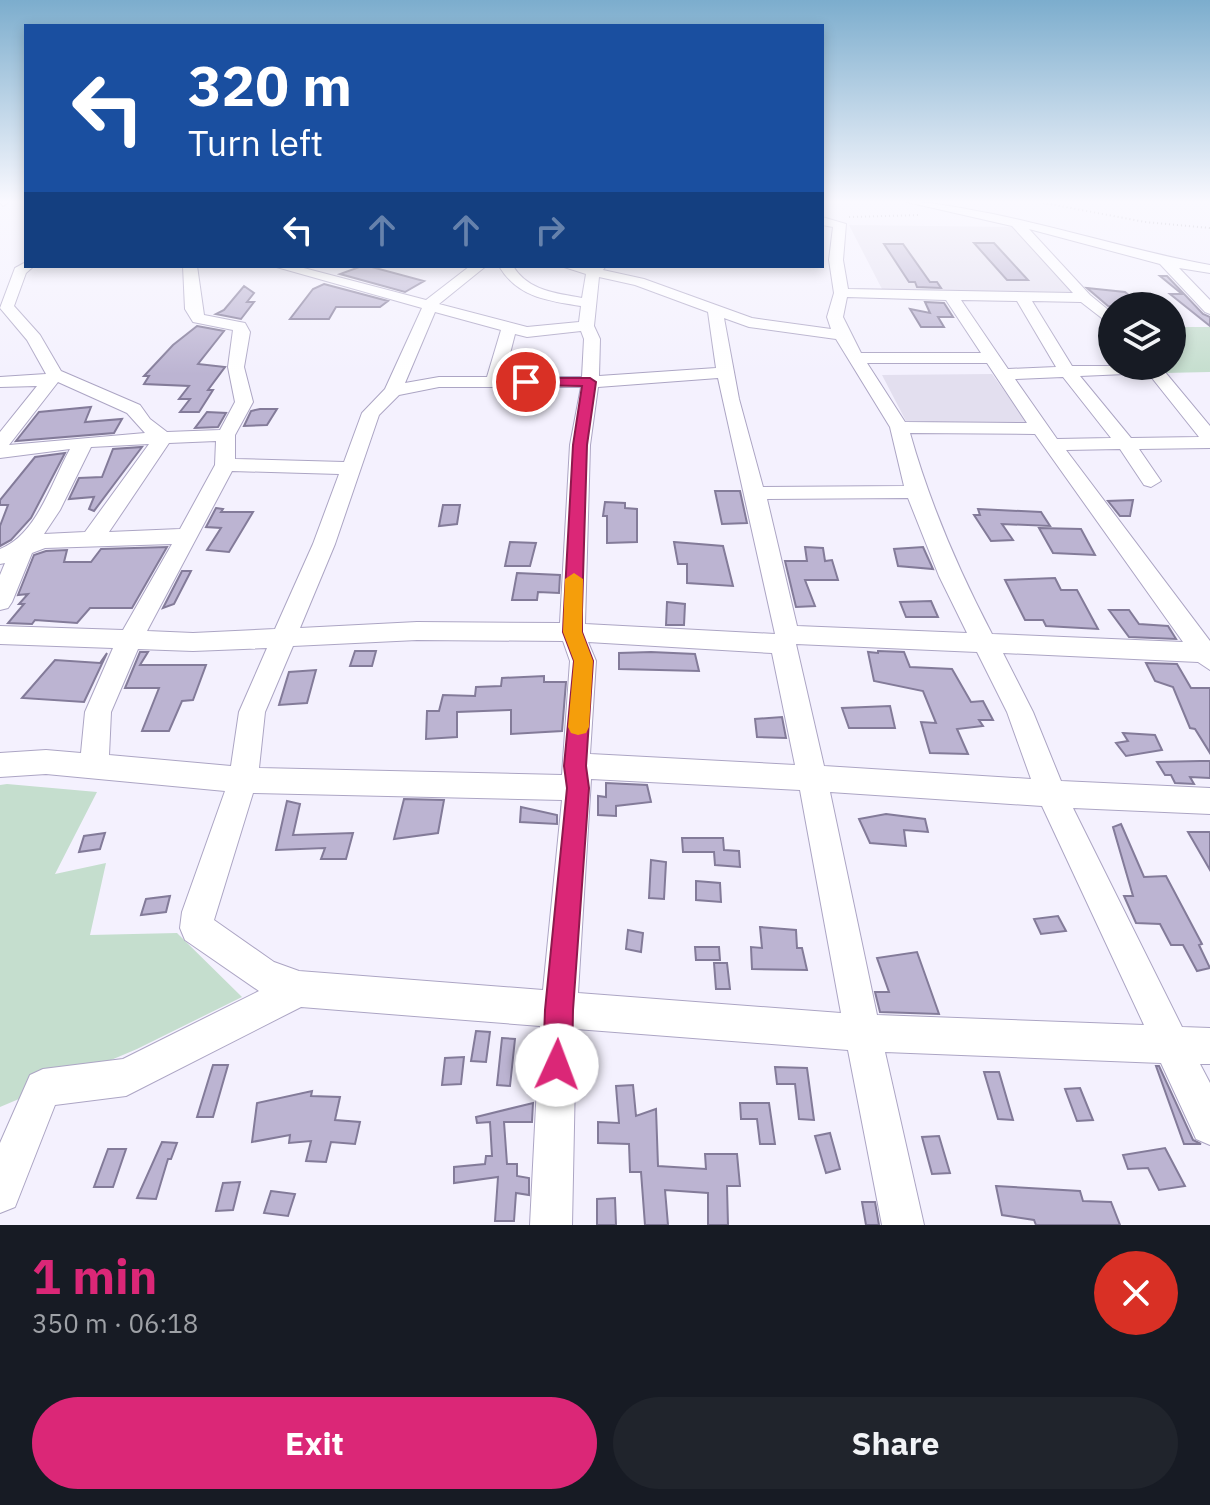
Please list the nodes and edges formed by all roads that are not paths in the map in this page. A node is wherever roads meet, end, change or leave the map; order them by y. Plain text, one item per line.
1 (836, 259) edge
2 (1049, 259) edge
3 (1158, 259) edge
4 (1165, 261) junction
5 (24, 268) edge
6 (190, 268) edge
7 (288, 268) edge
8 (476, 268) edge
9 (507, 268) edge
10 (587, 268) edge
11 (1210, 269) edge
12 (841, 293) junction
13 (5, 294) edge
14 (950, 295) junction
15 (1202, 295) edge
16 (1021, 296) junction
17 (1085, 298) junction
18 (432, 305) junction
19 (715, 309) junction
20 (1098, 309) edge
21 (1210, 309) edge
22 (587, 315) junction
23 (509, 328) junction
24 (841, 335) junction
25 (856, 358) junction
26 (993, 358) junction
27 (1098, 370) edge
28 (1067, 371) junction
29 (725, 372) junction
30 (1004, 374) junction
31 (52, 377) junction
32 (1162, 380) edge
33 (494, 381) junction
34 (0, 382) edge
35 (590, 382) junction
36 (393, 391) junction
37 (899, 427) junction
38 (226, 435) junction
39 (1047, 437) junction
40 (163, 438) junction
41 (1210, 440) edge
42 (84, 442) junction
43 (0, 444) edge
44 (1126, 444) junction
45 (0, 452) edge
46 (225, 465) junction
47 (351, 468) junction
48 (1151, 481) dead end
49 (916, 492) junction
50 (753, 493) junction
51 (186, 536) junction
52 (93, 537) junction
53 (23, 548) junction
54 (0, 557) edge
55 (0, 602) edge
56 (572, 632) junction
57 (0, 635) edge
58 (284, 638) junction
59 (785, 640) junction
60 (129, 641) junction
61 (984, 642) junction
62 (1208, 655) edge
63 (0, 765) edge
64 (94, 766) junction
65 (577, 777) junction
66 (813, 778) junction
67 (243, 780) junction
68 (1051, 793) junction
69 (1210, 801) edge
70 (299, 989) junction
71 (559, 1010) junction
72 (861, 1033) junction
73 (1174, 1044) junction
74 (1210, 1046) edge
75 (1210, 1125) edge
76 (0, 1192) edge
77 (551, 1225) edge
78 (903, 1225) edge

1 - 12 street
2 - 17 street
3 - 4 street
4 - 11 street
4 - 15 street
5 - 13 street
6 - 38 street
7 - 18 street
8 - 18 street
9 - 22 street
10 - 19 street
10 - 22 street
12 - 14 street
12 - 24 street
13 - 31 street
14 - 16 street
14 - 26 street
15 - 21 street
16 - 17 street
16 - 28 street
17 - 20 street
18 - 23 street
18 - 36 street
19 - 24 street
19 - 29 street
22 - 23 street
22 - 35 street
23 - 33 street
24 - 25 street
25 - 26 street
25 - 37 street
26 - 30 street
27 - 28 street
28 - 30 street
28 - 44 street
29 - 35 street
29 - 50 street
30 - 39 street
31 - 34 street
31 - 40 street
31 - 43 street
32 - 41 street
33 - 35 street
33 - 36 street
35 - 56 street
36 - 47 street
37 - 39 street
37 - 49 street
38 - 40 street
38 - 46 street
39 - 44 street
39 - 62 street
40 - 42 street
40 - 52 street
41 - 44 street
42 - 45 street
42 - 53 street
44 - 48 street
46 - 47 street
46 - 51 street
47 - 58 street
49 - 50 street
49 - 61 street
50 - 59 street
51 - 52 street
51 - 60 street
52 - 53 street
53 - 54 street
53 - 55 street
56 - 58 street
56 - 59 street
56 - 65 street
57 - 60 street
58 - 60 street
58 - 67 street
59 - 61 street
59 - 66 street
60 - 64 street
61 - 62 street
61 - 68 street
63 - 64 street
64 - 67 street
65 - 66 street
65 - 67 street
65 - 71 street
66 - 68 street
66 - 72 street
67 - 70 street
68 - 69 street
68 - 73 street
70 - 71 street
70 - 76 street
71 - 72 street
71 - 77 street
72 - 73 street
72 - 78 street
73 - 74 street
73 - 75 street

